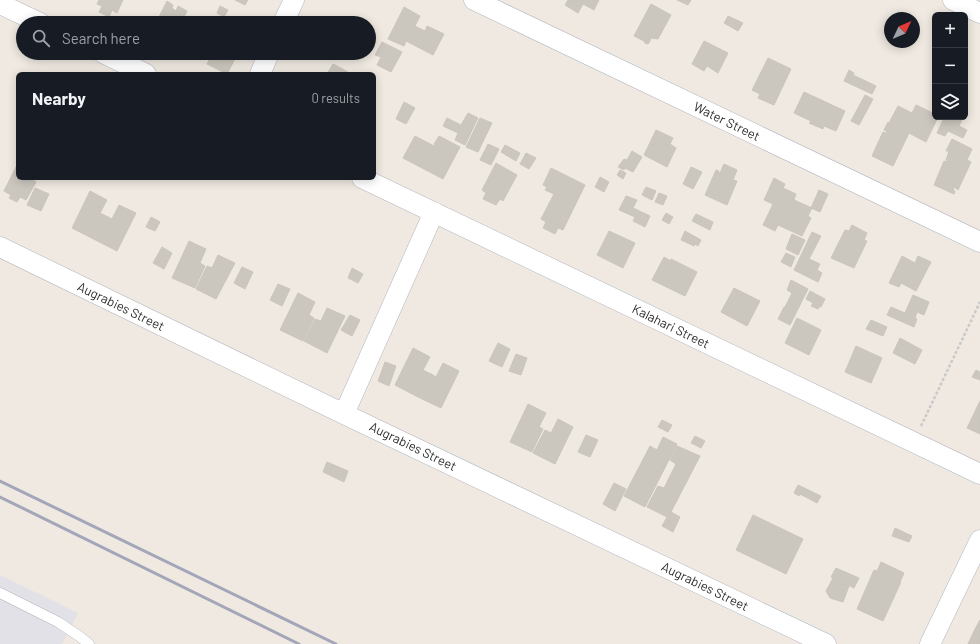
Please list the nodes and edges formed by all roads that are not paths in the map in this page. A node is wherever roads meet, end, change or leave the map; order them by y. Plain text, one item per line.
1 (294, 0) edge
2 (474, 0) edge
3 (953, 0) edge
4 (0, 4) edge
5 (980, 13) edge
6 (25, 16) edge
7 (286, 16) edge
8 (117, 60) edge
9 (267, 60) edge
10 (142, 72) edge
11 (261, 72) edge
12 (366, 180) edge
13 (434, 212) junction
14 (980, 242) edge
15 (0, 247) edge
16 (344, 414) junction
17 (980, 474) edge
18 (980, 540) edge
19 (0, 593) edge
20 (89, 644) edge
21 (826, 644) edge
22 (930, 644) edge

1 - 7 street
2 - 14 street, Water Street
3 - 5 street
4 - 6 street
8 - 10 street
9 - 11 street
12 - 13 street, Kalahari Street
13 - 16 street
13 - 17 street, Kalahari Street
15 - 16 street, Augrabies Street
16 - 21 street, Augrabies Street
18 - 22 street
19 - 20 lane

